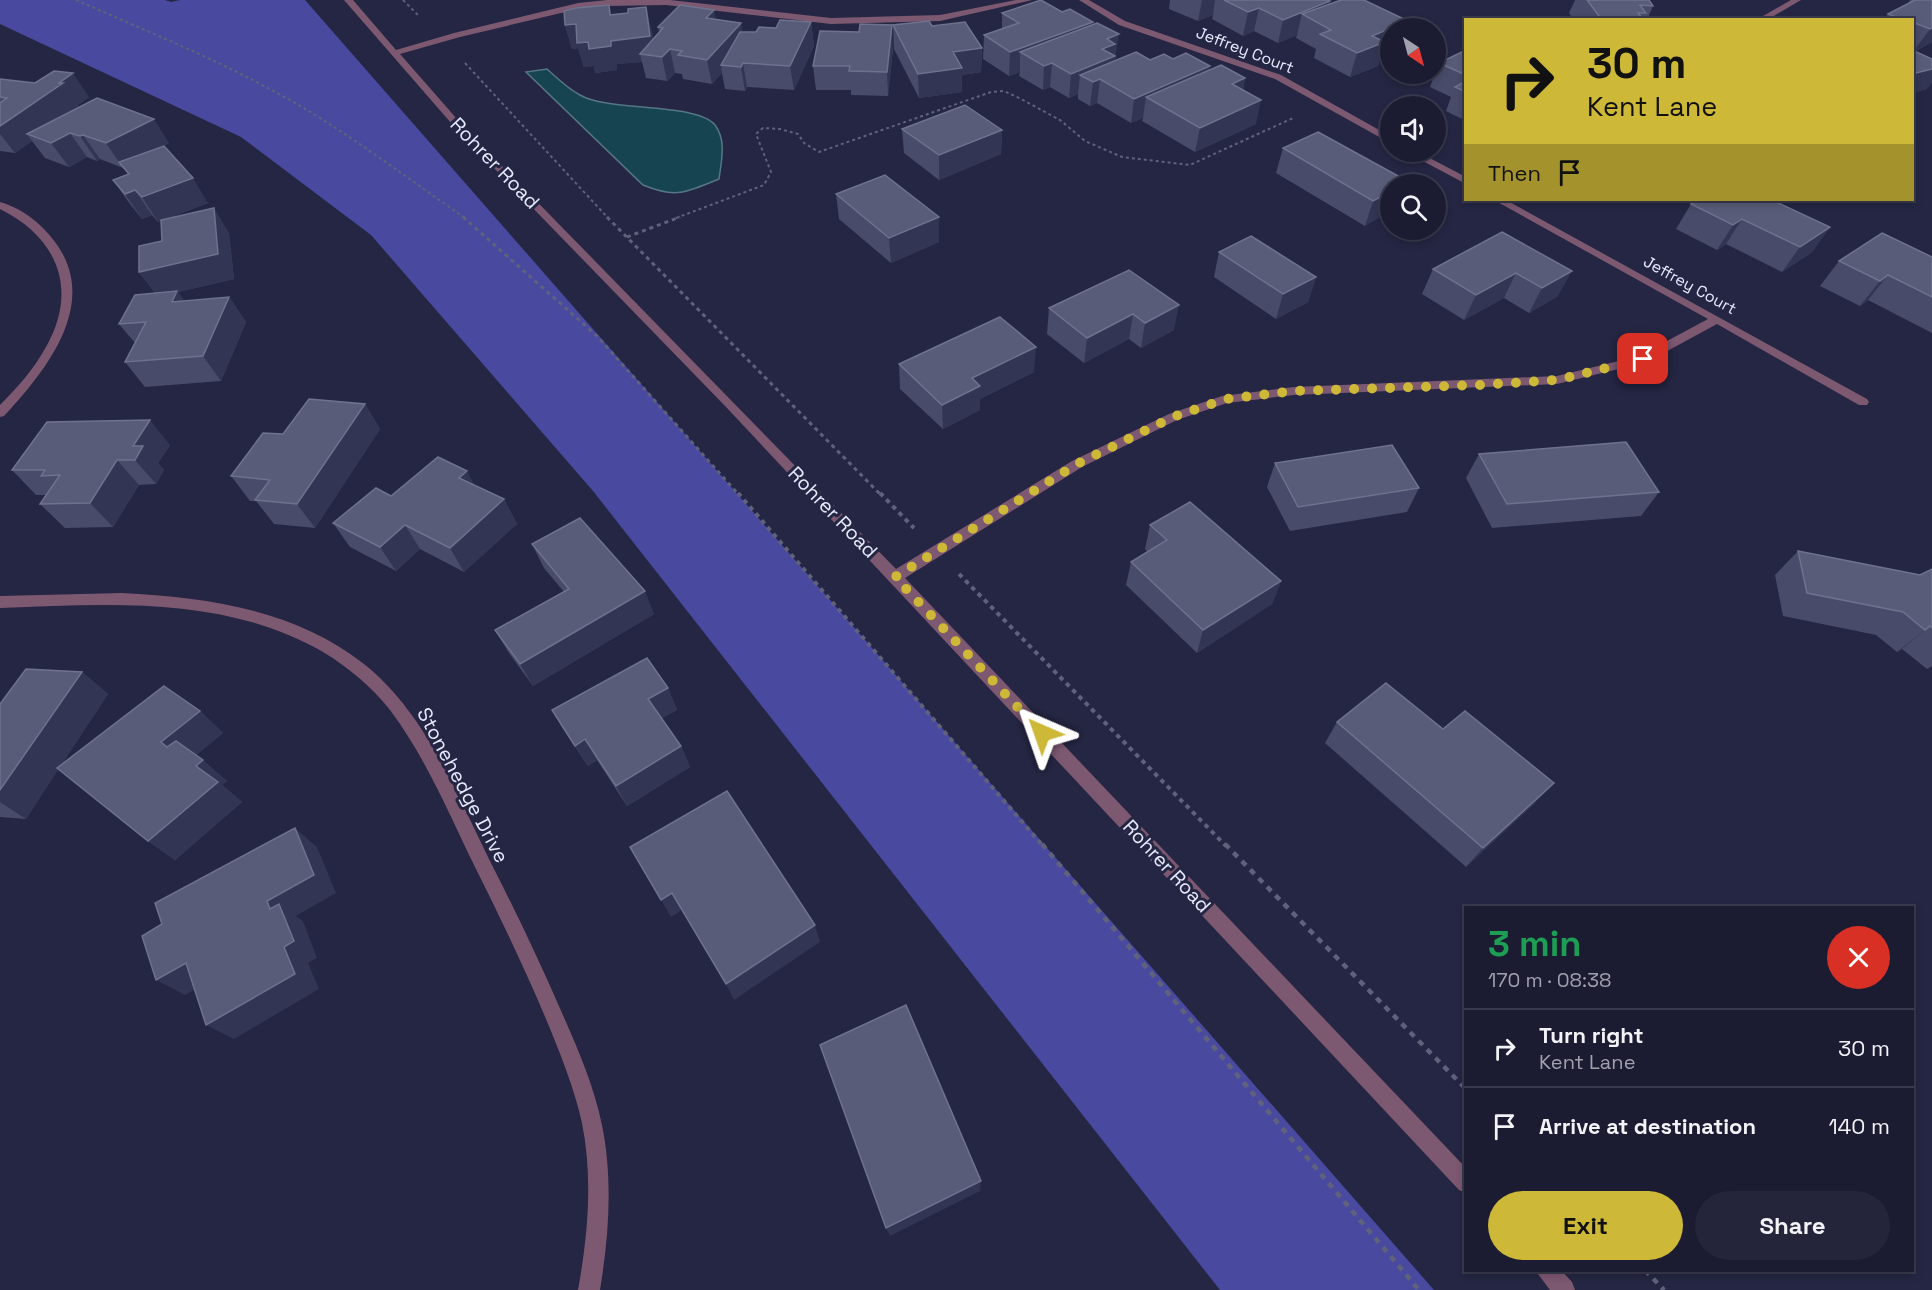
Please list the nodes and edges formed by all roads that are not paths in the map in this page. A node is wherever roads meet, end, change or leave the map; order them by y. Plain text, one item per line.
1 (348, 0) edge
2 (1028, 0) edge
3 (1083, 0) edge
4 (1797, 0) edge
5 (1764, 18) edge
6 (394, 53) junction
7 (1380, 135) edge
8 (1429, 162) edge
9 (1464, 181) edge
10 (1500, 201) edge
11 (0, 205) edge
12 (1717, 319) junction
13 (1863, 402) dead end
14 (0, 413) edge
15 (895, 577) junction
16 (0, 602) edge
17 (1464, 1181) edge
18 (1548, 1272) edge
19 (589, 1290) edge
20 (1564, 1290) edge

1 - 6 street, Rohrer Road
2 - 6 street
3 - 7 street, Jeffrey Court
4 - 5 street
6 - 15 street, Rohrer Road
8 - 9 street
10 - 12 street, Jeffrey Court
11 - 14 street
12 - 13 street, Jeffrey Court
12 - 15 street
15 - 17 street, Rohrer Road
16 - 19 street, Stonehedge Drive
18 - 20 street

